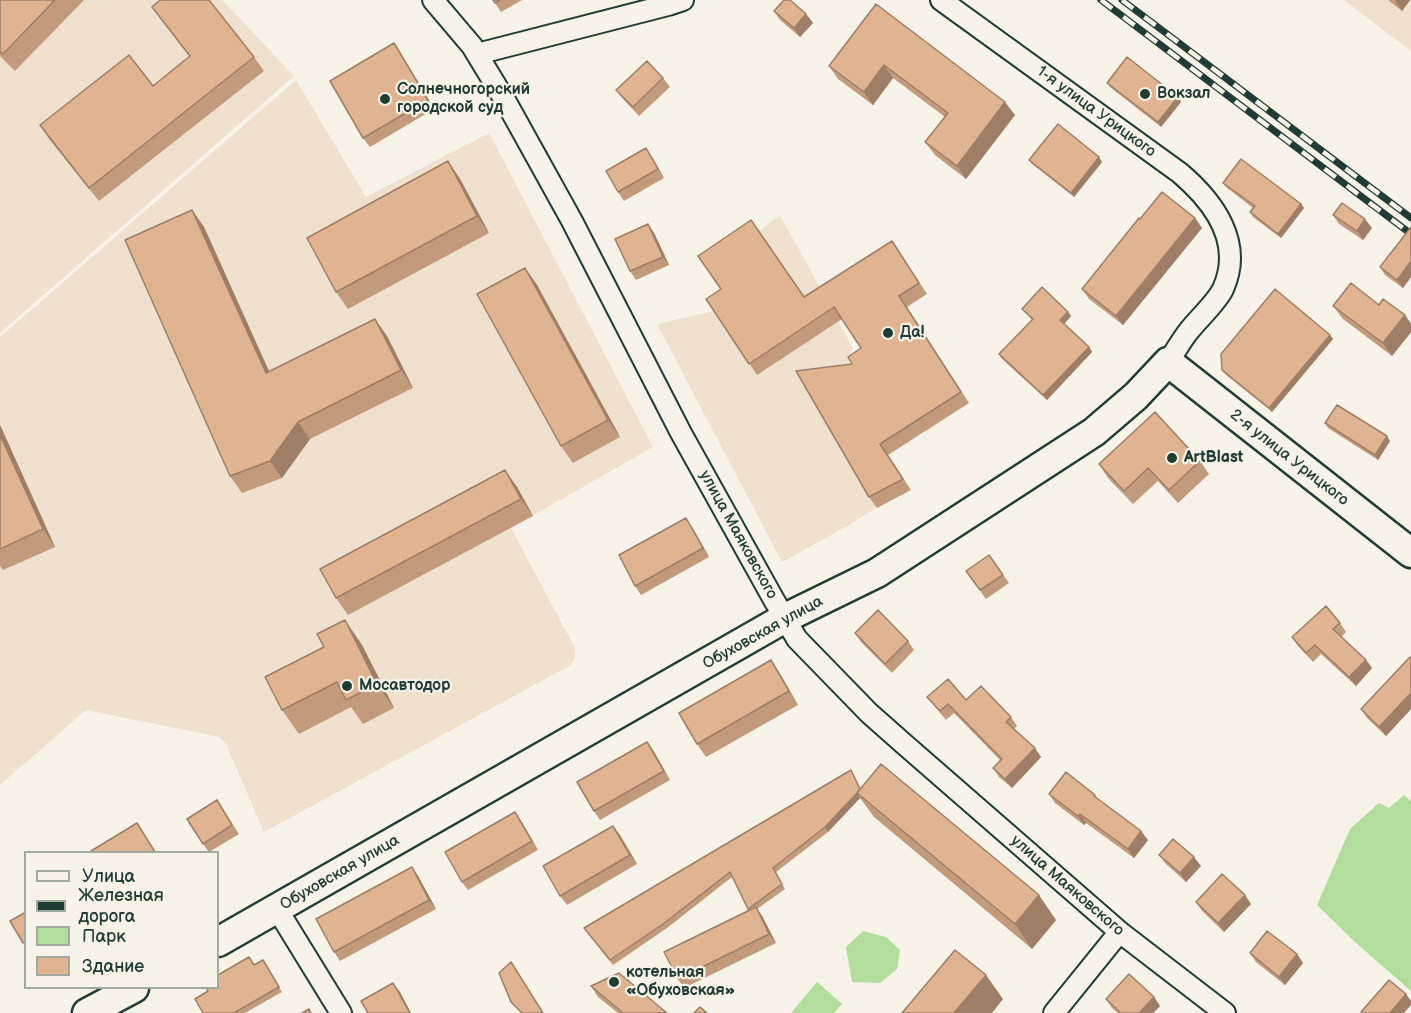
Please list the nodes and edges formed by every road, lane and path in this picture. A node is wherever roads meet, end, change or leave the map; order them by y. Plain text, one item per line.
1 (432, 0) edge
2 (683, 0) edge
3 (941, 0) edge
4 (477, 54) junction
5 (1229, 244) joint
6 (1168, 362) junction
7 (1411, 553) edge
8 (785, 618) junction
9 (277, 909) junction
10 (1121, 933) junction
11 (219, 941) edge
12 (130, 989) edge
13 (87, 1013) edge
14 (341, 1013) edge
15 (1054, 1013) edge
16 (1225, 1013) edge

1 - 4 street, улица Маяковского
2 - 4 street
3 - 5 street, 1-я улица Урицкого
4 - 8 street, улица Маяковского
5 - 6 street, Обуховская улица
6 - 7 street, 2-я улица Урицкого
6 - 8 street, Обуховская улица
8 - 9 street, Обуховская улица
8 - 10 street, улица Маяковского
9 - 11 street, Обуховская улица
9 - 14 street
10 - 15 street
10 - 16 street, улица Маяковского
12 - 13 street

